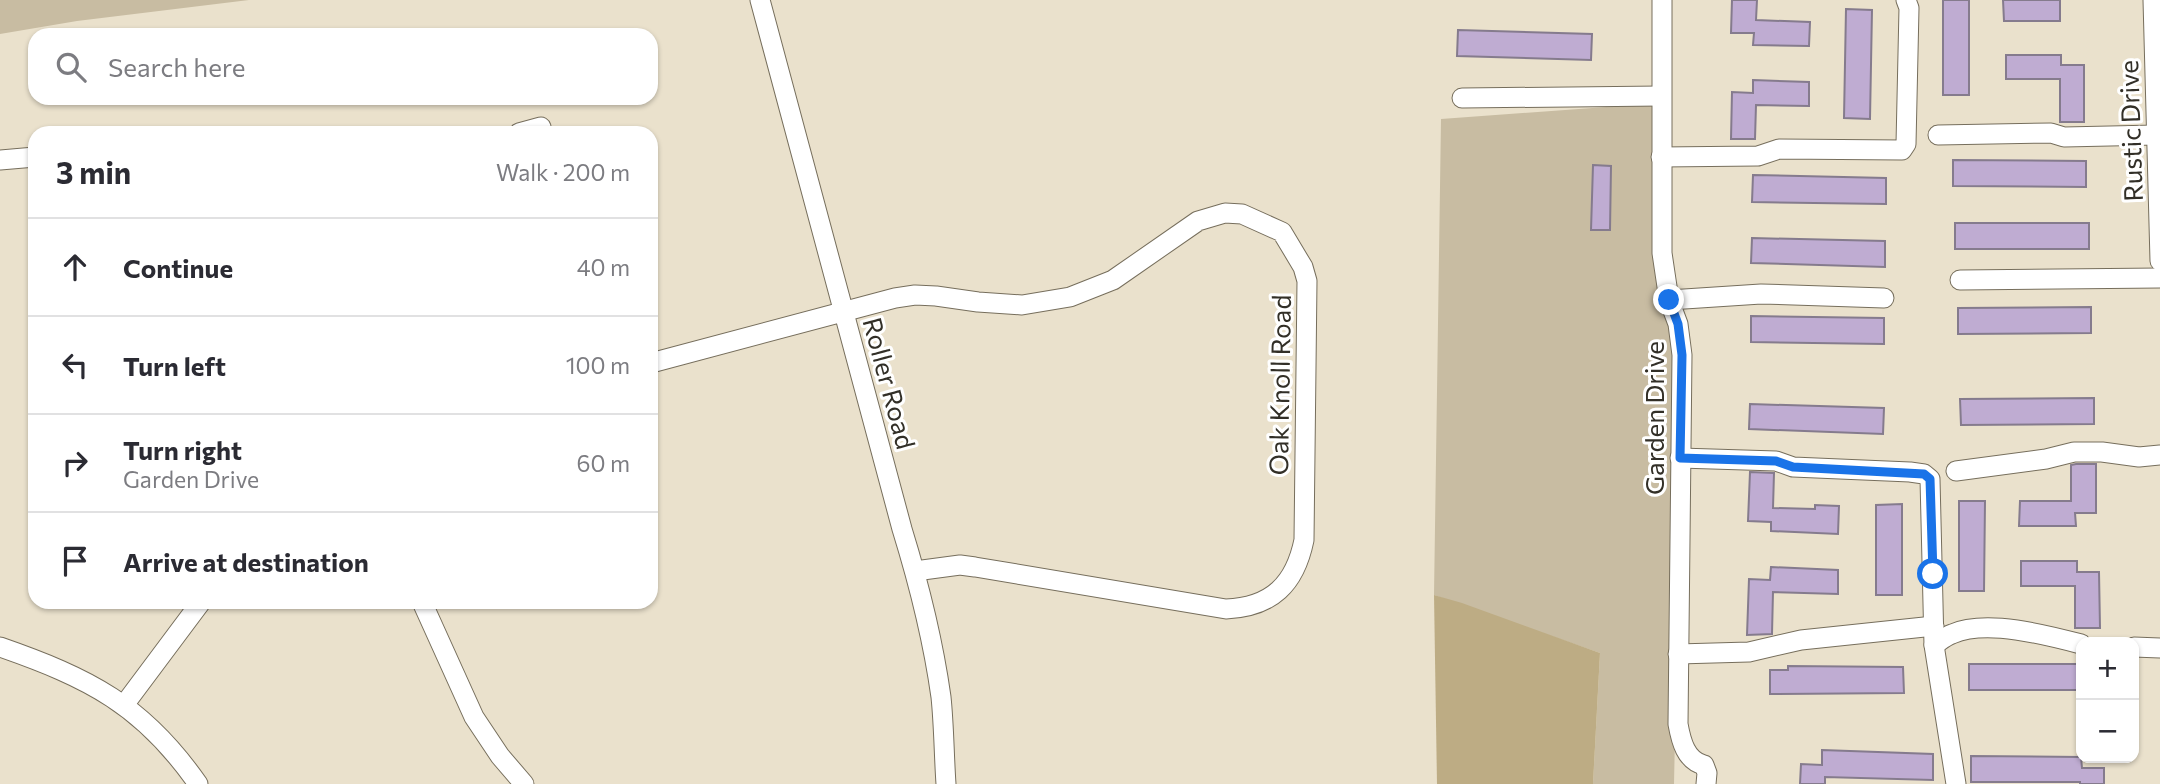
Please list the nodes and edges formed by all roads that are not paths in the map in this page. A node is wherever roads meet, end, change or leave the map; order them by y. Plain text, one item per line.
1 (760, 0) edge
2 (1662, 0) edge
3 (1906, 0) edge
4 (2153, 0) edge
5 (1661, 96) junction
6 (1462, 98) dead end
7 (2158, 114) edge
8 (1938, 135) dead end
9 (2156, 135) junction
10 (1661, 157) junction
11 (28, 158) edge
12 (0, 160) edge
13 (2160, 261) edge
14 (2160, 278) edge
15 (1960, 280) dead end
16 (1884, 298) dead end
17 (1669, 300) junction
18 (844, 311) junction
19 (658, 361) edge
20 (2160, 455) edge
21 (1680, 458) junction
22 (1956, 471) dead end
23 (915, 571) junction
24 (196, 609) edge
25 (425, 609) edge
26 (1934, 636) junction
27 (2076, 641) edge
28 (0, 647) edge
29 (2139, 647) edge
30 (2160, 648) edge
31 (1678, 654) junction
32 (124, 705) junction
33 (198, 784) edge
34 (524, 784) edge
35 (946, 784) edge
36 (1706, 784) edge
37 (1956, 784) edge

1 - 18 street, Roller Road
2 - 5 street, Garden Drive
3 - 10 street
4 - 7 street, Rustic Drive
5 - 6 street
5 - 10 street, Garden Drive
7 - 9 street, Rustic Drive
8 - 9 street
9 - 13 street, Rustic Drive
10 - 17 street, Garden Drive
11 - 12 street
14 - 15 street
16 - 17 street
17 - 21 street, Garden Drive
18 - 19 street, Oak Knoll Road
18 - 23 street, Roller Road
18 - 23 street, Oak Knoll Road
20 - 22 street
21 - 26 street
21 - 31 street, Garden Drive
23 - 35 street, Roller Road
24 - 32 street
25 - 34 street
26 - 27 street
26 - 31 street
26 - 37 street
28 - 32 street
29 - 30 street
31 - 36 street, Garden Drive
32 - 33 street

